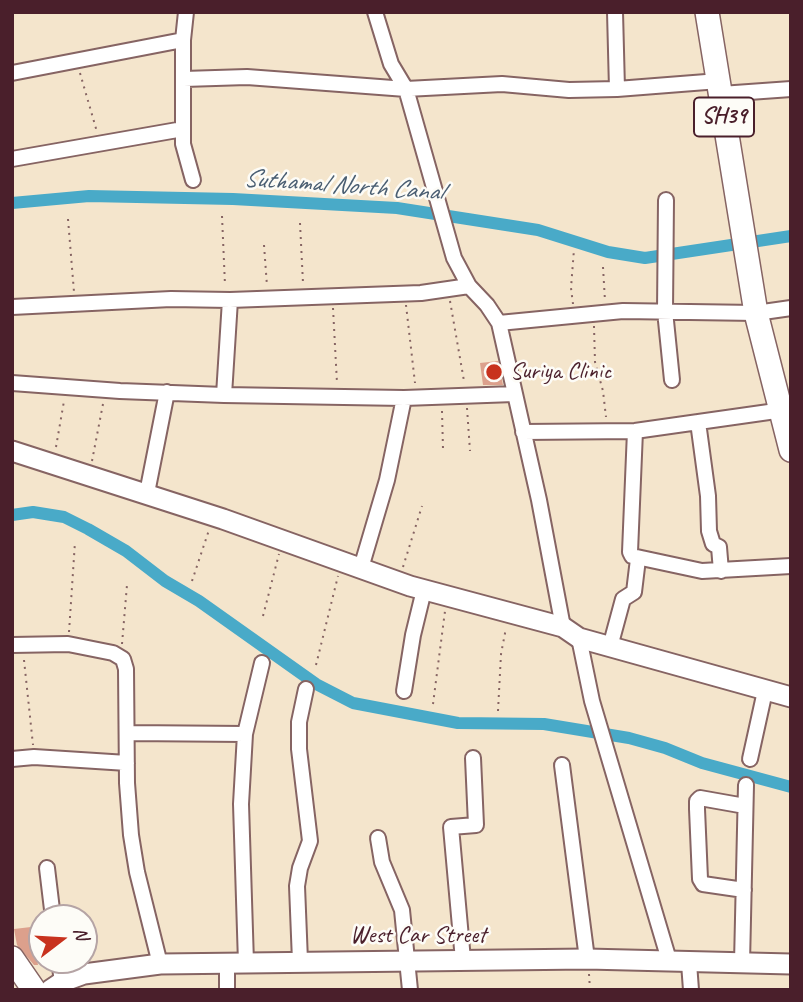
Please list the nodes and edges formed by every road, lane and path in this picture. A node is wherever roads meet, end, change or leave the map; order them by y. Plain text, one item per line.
1 (186, 12) edge
2 (374, 12) edge
3 (615, 12) edge
4 (707, 12) edge
5 (183, 40) junction
6 (77, 62) junction
7 (12, 73) edge
8 (184, 79) junction
9 (720, 88) junction
10 (406, 89) junction
11 (617, 89) junction
12 (791, 89) edge
13 (183, 130) junction
14 (100, 143) junction
15 (12, 159) edge
16 (193, 180) dead end
17 (666, 200) dead end
18 (222, 216) dead end
19 (68, 219) dead end
20 (300, 223) dead end
21 (264, 245) dead end
22 (574, 249) dead end
23 (603, 267) dead end
24 (470, 286) junction
25 (447, 289) junction
26 (405, 294) junction
27 (333, 297) junction
28 (268, 298) junction
29 (304, 298) junction
30 (228, 300) junction
31 (75, 303) junction
32 (12, 307) edge
33 (791, 308) edge
34 (665, 311) junction
35 (599, 313) junction
36 (757, 313) junction
37 (574, 315) junction
38 (499, 323) junction
39 (672, 380) dead end
40 (12, 383) edge
41 (66, 386) junction
42 (105, 390) junction
43 (167, 391) junction
44 (514, 394) junction
45 (224, 395) junction
46 (466, 395) junction
47 (338, 396) junction
48 (441, 396) junction
49 (410, 397) junction
50 (786, 412) edge
51 (698, 422) junction
52 (635, 431) junction
53 (523, 432) junction
54 (607, 432) junction
55 (443, 449) dead end
56 (791, 450) edge
57 (12, 451) edge
58 (470, 451) dead end
59 (54, 464) junction
60 (88, 474) junction
61 (147, 493) junction
62 (422, 506) dead end
63 (214, 516) junction
64 (282, 540) junction
65 (75, 542) dead end
66 (638, 559) junction
67 (351, 564) junction
68 (791, 566) edge
69 (721, 571) junction
70 (192, 581) dead end
71 (399, 582) junction
72 (127, 585) dead end
73 (424, 590) junction
74 (447, 597) junction
75 (509, 613) junction
76 (263, 616) dead end
77 (571, 633) junction
78 (68, 644) junction
79 (17, 645) edge
80 (610, 647) junction
81 (123, 659) junction
82 (262, 663) dead end
83 (316, 665) dead end
84 (306, 689) dead end
85 (404, 691) dead end
86 (765, 691) junction
87 (791, 697) edge
88 (433, 704) dead end
89 (498, 710) dead end
90 (128, 733) junction
91 (245, 734) junction
92 (34, 757) junction
93 (473, 758) dead end
94 (750, 759) dead end
95 (12, 760) edge
96 (127, 763) junction
97 (562, 765) dead end
98 (746, 785) dead end
99 (745, 806) junction
100 (378, 838) dead end
101 (47, 868) dead end
102 (744, 890) junction
103 (51, 904) edge
104 (12, 958) edge
105 (587, 958) junction
106 (463, 960) junction
107 (669, 960) junction
108 (300, 961) junction
109 (408, 961) junction
110 (237, 963) junction
111 (689, 963) junction
112 (742, 963) junction
113 (160, 964) junction
114 (791, 964) edge
115 (56, 986) edge
116 (34, 990) edge
117 (227, 990) edge
118 (410, 990) edge
119 (691, 990) edge

1 - 5 street
2 - 10 street
3 - 11 street
4 - 9 main road, SH39
5 - 6 street
5 - 8 street
6 - 7 street
6 - 14 path
8 - 10 street
8 - 13 street
9 - 11 street
9 - 12 street
9 - 36 main road, SH39
10 - 11 street
10 - 24 street
13 - 14 street
13 - 16 street
14 - 15 street
17 - 34 street
18 - 30 path
19 - 31 path
20 - 29 path
21 - 28 path
22 - 37 path
23 - 35 path
24 - 25 street
24 - 38 street
25 - 26 street
25 - 46 path
26 - 27 street
26 - 49 path
27 - 29 street
27 - 47 path
28 - 29 street
28 - 30 street
30 - 31 street
30 - 45 street
31 - 32 street
33 - 36 street
34 - 35 street
34 - 36 street
34 - 39 street
35 - 37 street
35 - 54 path
36 - 50 main road, SH39
37 - 38 street
38 - 44 street
40 - 41 street
41 - 42 street
41 - 59 path
42 - 43 street
42 - 60 path
43 - 45 street
43 - 61 street
44 - 46 street
44 - 53 street
45 - 47 street
46 - 48 street
46 - 58 path
47 - 49 street
48 - 49 street
48 - 55 path
49 - 67 street
50 - 51 street
50 - 56 main road, SH39
51 - 52 street
51 - 69 street
52 - 54 street
52 - 66 street
53 - 54 street
53 - 77 street
57 - 59 street
59 - 60 street
60 - 61 street
61 - 63 street
62 - 71 path
63 - 64 street
63 - 70 path
64 - 67 street
64 - 76 path
65 - 78 path
66 - 69 street
66 - 80 street
67 - 71 street
67 - 83 path
68 - 69 street
71 - 73 street
72 - 81 path
73 - 74 street
73 - 85 street
74 - 75 street
74 - 88 path
75 - 77 street
75 - 89 path
77 - 80 street
77 - 107 street
78 - 79 street
78 - 81 street
79 - 92 path
80 - 86 street
81 - 90 street
82 - 91 street
84 - 108 street
86 - 87 street
86 - 94 street
90 - 91 street
90 - 96 street
91 - 110 street
92 - 95 street
92 - 96 street
93 - 106 street
96 - 113 street
97 - 105 street
98 - 99 street
99 - 102 street
99 - 102 street
100 - 109 street
101 - 103 street
102 - 112 street
104 - 116 main road
105 - 106 street, West Car Street
105 - 107 street, West Car Street
106 - 109 street, West Car Street
107 - 111 street, West Car Street
108 - 109 street, West Car Street
108 - 110 street, West Car Street
109 - 118 street
110 - 113 street, West Car Street
110 - 117 street
111 - 112 street, West Car Street
111 - 119 street
112 - 114 street, West Car Street
113 - 115 street, West Car Street

